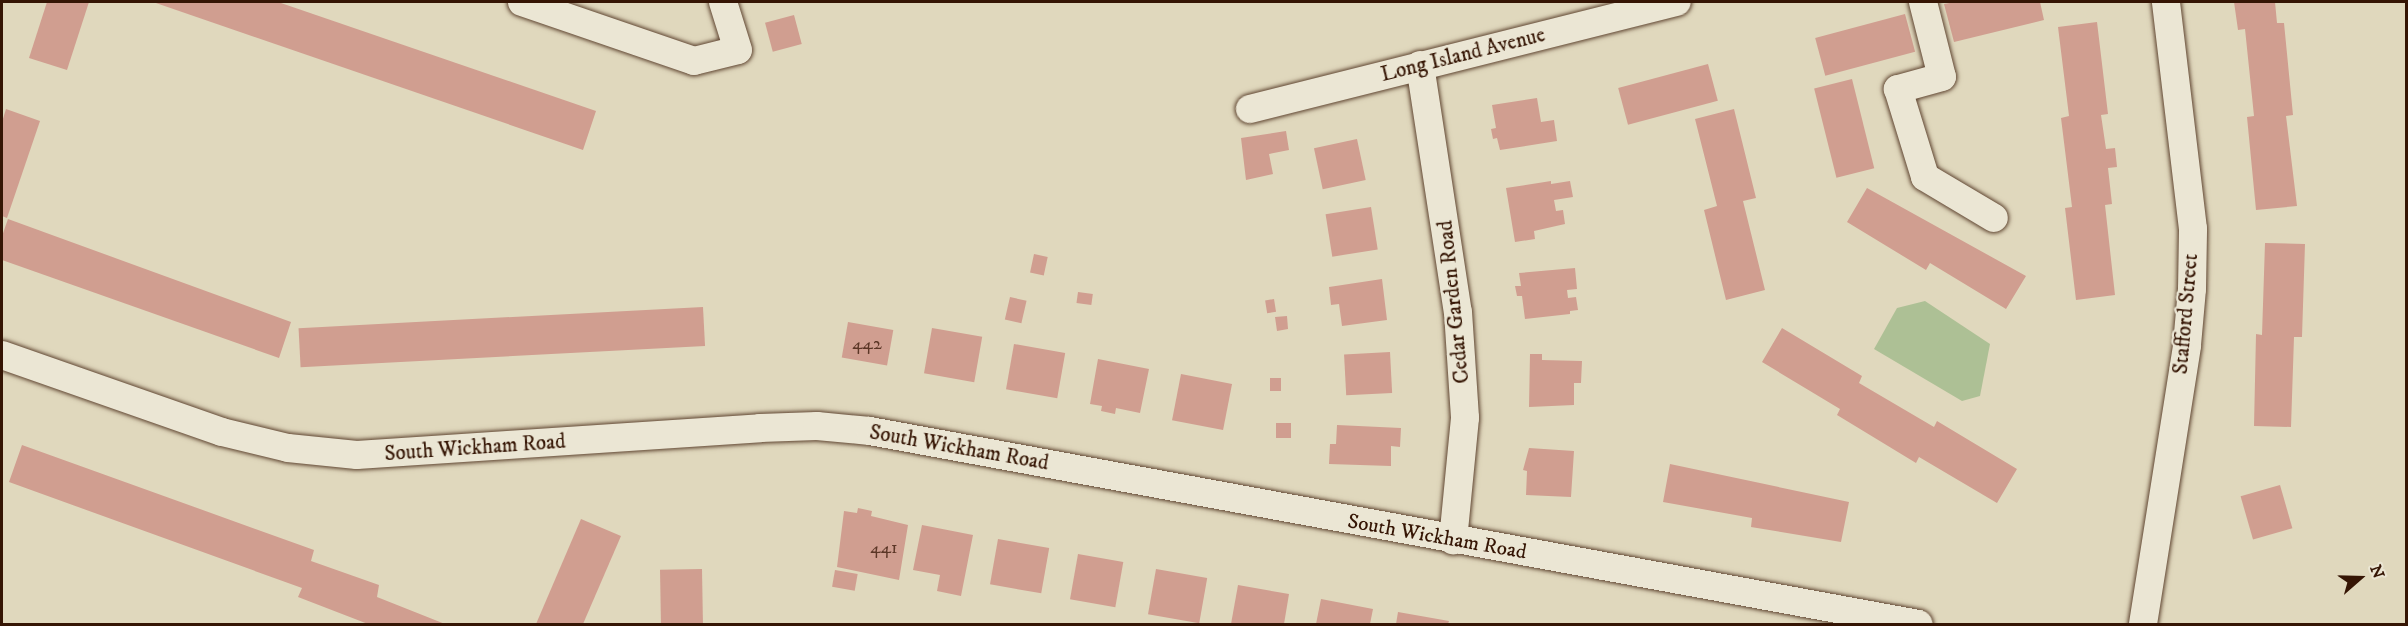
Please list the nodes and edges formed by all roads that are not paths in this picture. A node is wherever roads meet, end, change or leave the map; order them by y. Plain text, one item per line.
1 (522, 2) edge
2 (723, 2) edge
3 (1677, 2) edge
4 (1923, 2) edge
5 (2166, 2) edge
6 (1420, 65) junction
7 (1250, 109) dead end
8 (1994, 218) dead end
9 (2, 355) edge
10 (1453, 540) junction
11 (1918, 624) edge
12 (2143, 624) edge

1 - 2 street
3 - 6 street, Long Island Avenue
4 - 8 street
5 - 12 street, Stafford Street
6 - 7 street, Long Island Avenue
6 - 10 street, Cedar Garden Road
9 - 10 street, South Wickham Road
10 - 11 street, South Wickham Road

